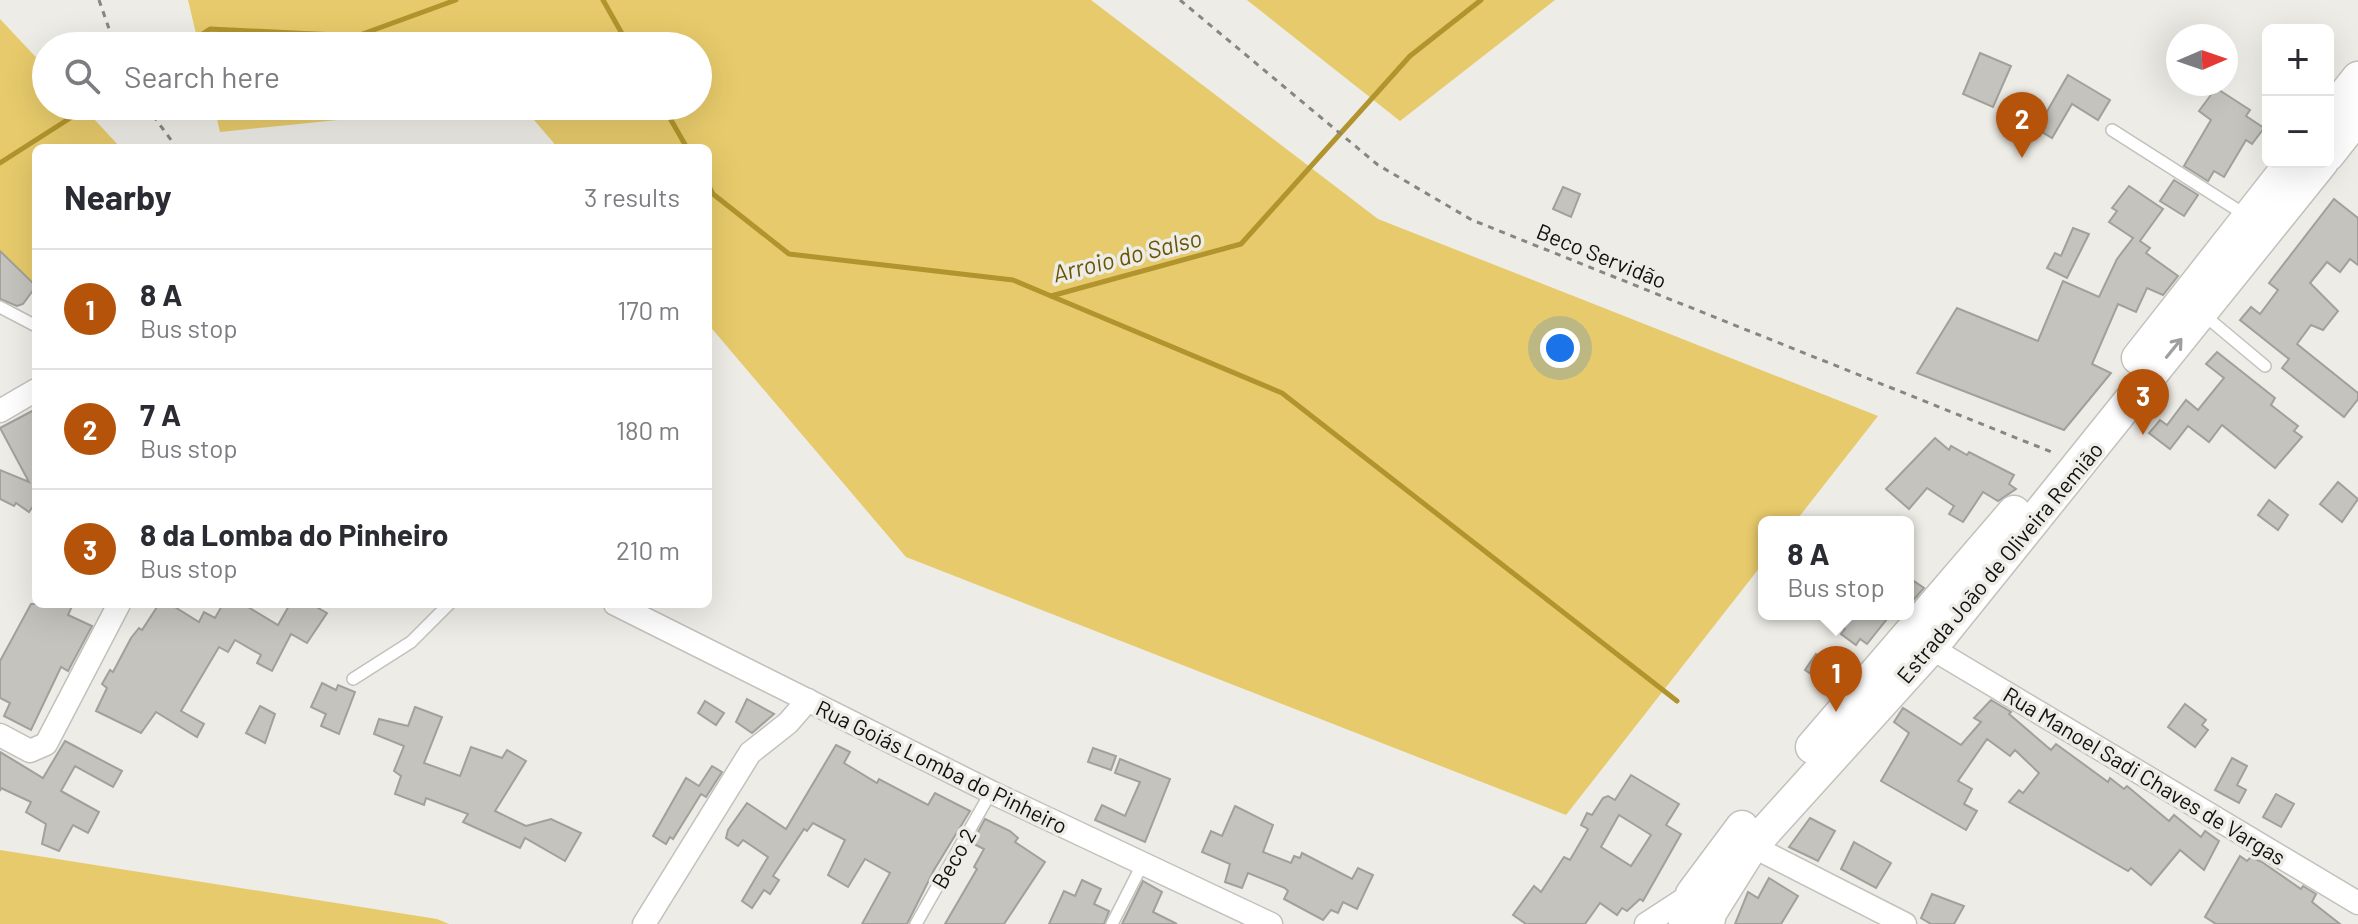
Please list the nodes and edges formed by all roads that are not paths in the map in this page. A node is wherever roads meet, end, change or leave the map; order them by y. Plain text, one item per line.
1 (2358, 78) edge
2 (2334, 108) edge
3 (2358, 117) edge
4 (2112, 130) dead end
5 (2334, 147) edge
6 (2287, 168) edge
7 (2317, 168) edge
8 (2249, 217) junction
9 (0, 307) edge
10 (2202, 313) junction
11 (32, 324) edge
12 (2265, 366) dead end
13 (32, 392) edge
14 (0, 411) edge
15 (117, 608) edge
16 (445, 608) edge
17 (623, 608) edge
18 (1931, 648) junction
19 (353, 679) dead end
20 (808, 700) junction
21 (0, 735) edge
22 (991, 792) junction
23 (1752, 846) junction
24 (1143, 863) junction
25 (2358, 903) edge
26 (1688, 909) edge
27 (644, 924) edge
28 (916, 924) edge
29 (1112, 924) edge
30 (1271, 924) edge
31 (1646, 924) edge
32 (1708, 924) edge
33 (1905, 924) edge

1 - 2 main road
3 - 5 main road
4 - 8 lane
6 - 8 main road, Estrada João de Oliveira Remião
7 - 10 main road, Estrada João de Oliveira Remião
8 - 26 main road, Estrada João de Oliveira Remião
9 - 11 lane
10 - 12 lane
18 -> 10 main road, Estrada João de Oliveira Remião
13 - 14 street
15 - 21 street
16 - 19 lane
17 - 20 street, Rua Goiás Lomba do Pinheiro
18 - 23 main road, Estrada João de Oliveira Remião
18 - 25 street, Rua Manoel Sadi Chaves de Vargas
20 - 22 street, Rua Goiás Lomba do Pinheiro
20 - 27 street
22 - 24 street, Rua Goiás Lomba do Pinheiro
22 - 28 lane, Beco 2
23 - 32 main road, Estrada João de Oliveira Remião
23 - 33 street
24 - 29 lane
24 - 30 street, Rua Goiás Lomba do Pinheiro
26 - 31 street

